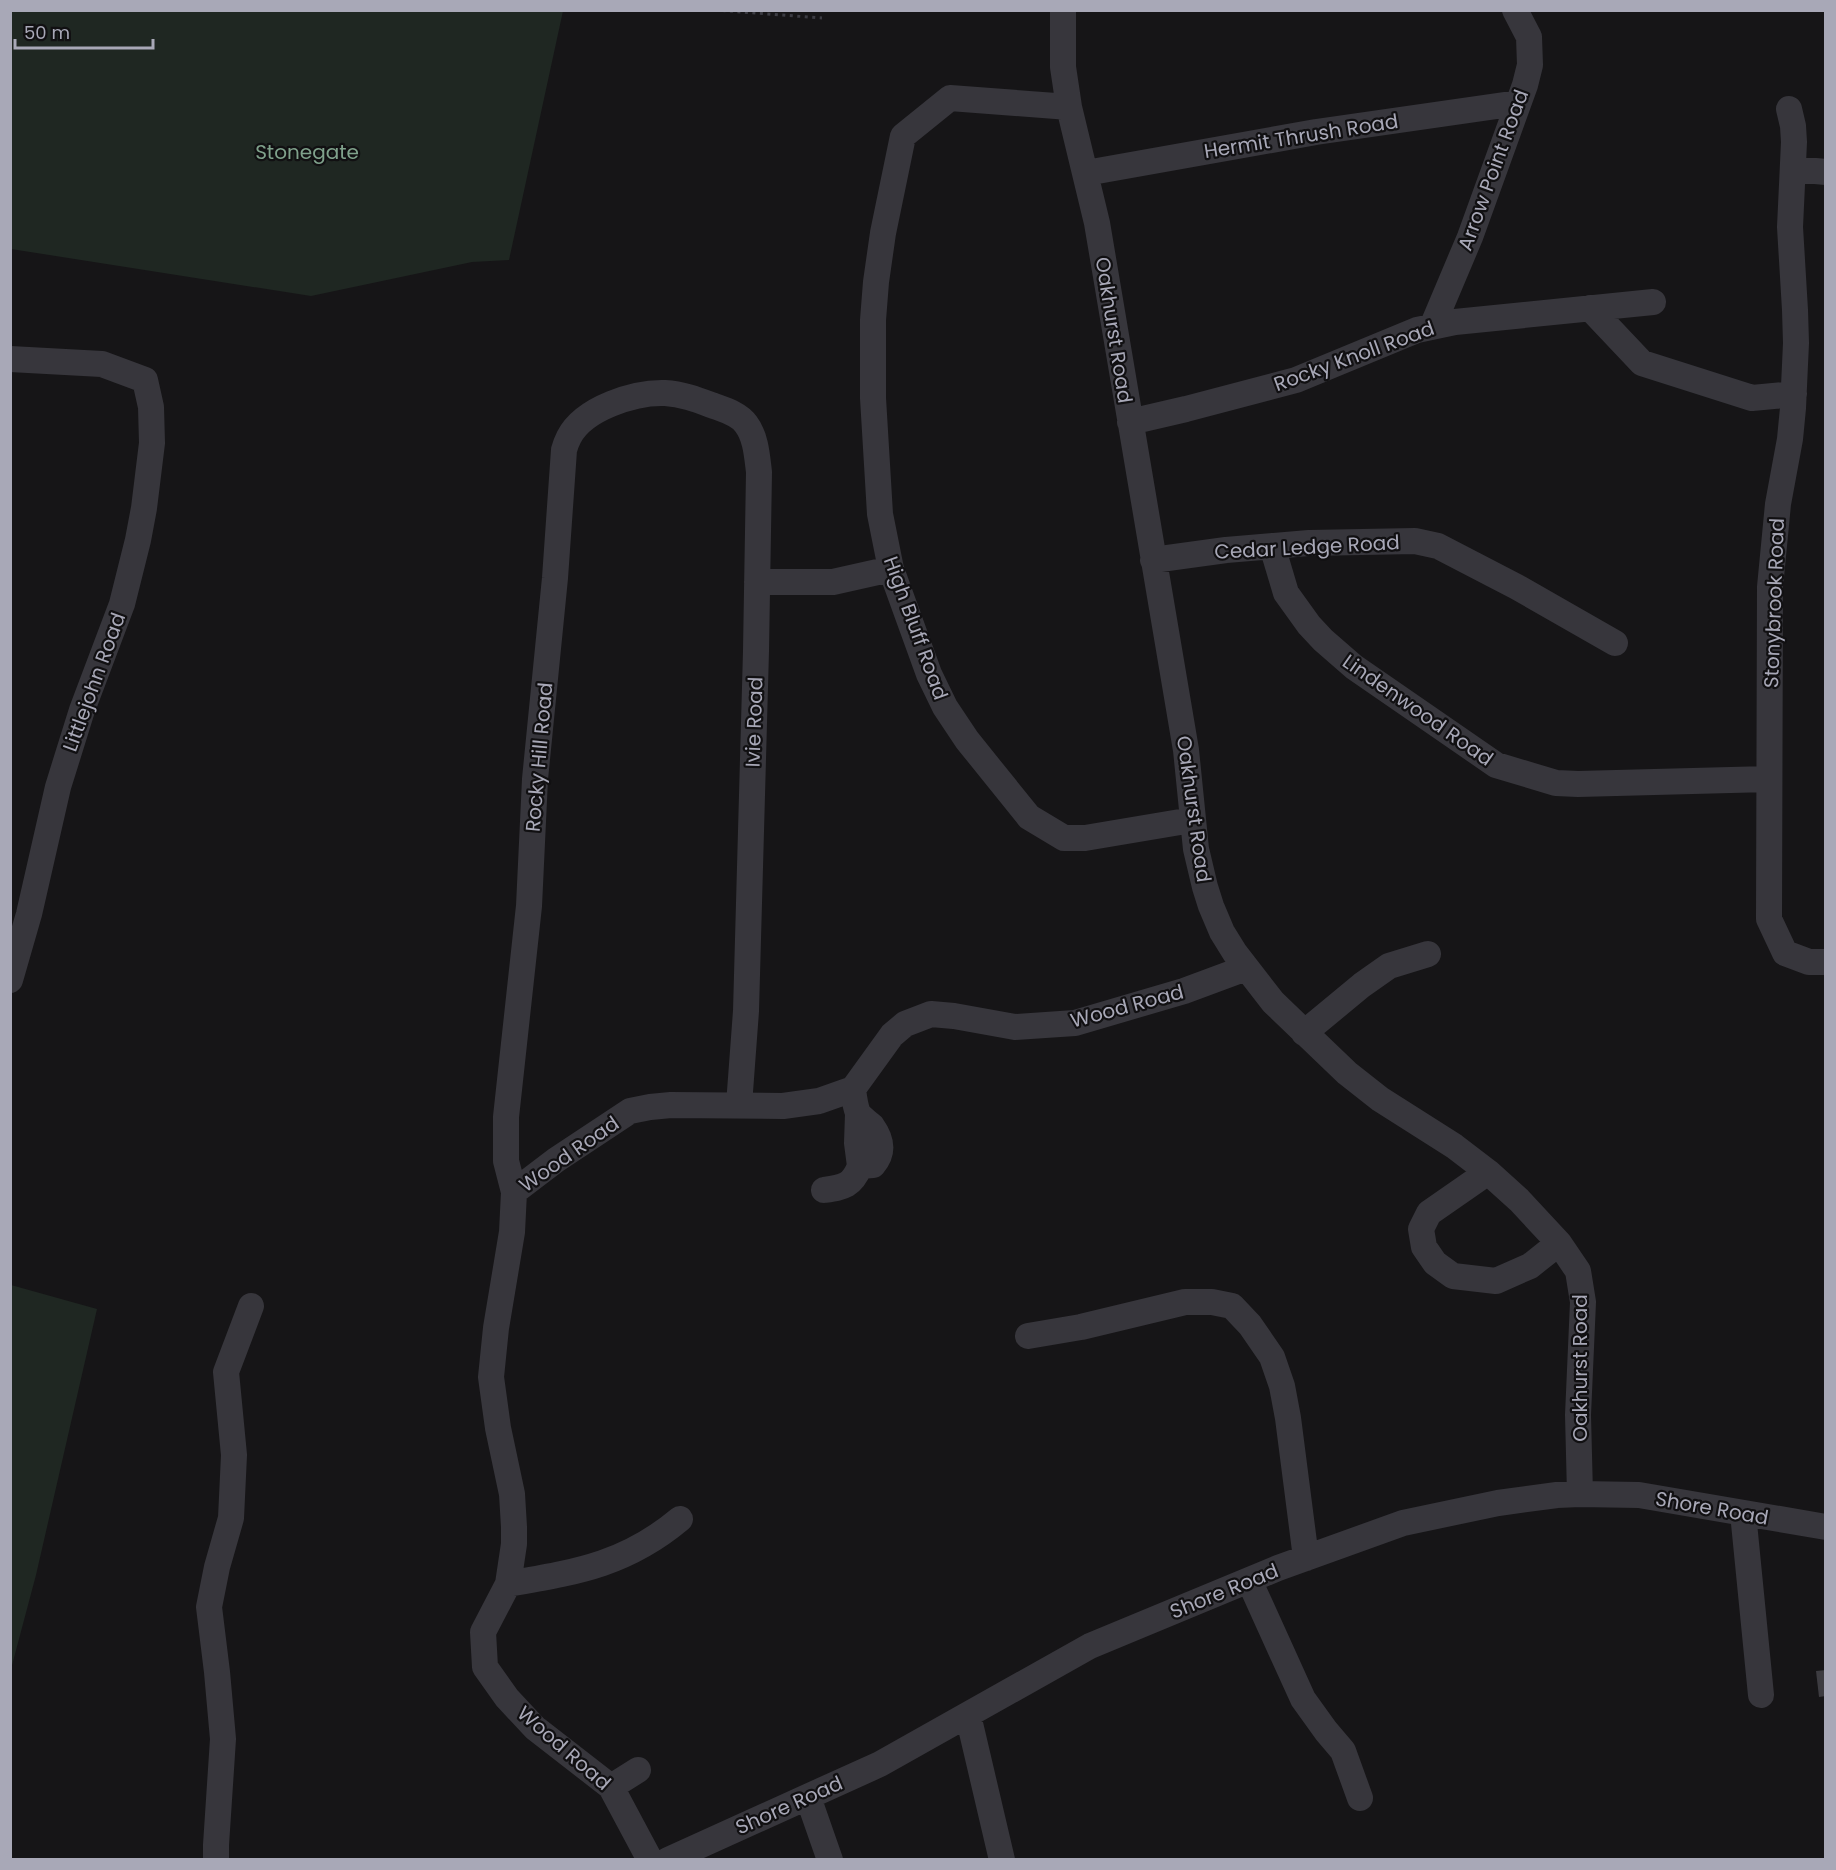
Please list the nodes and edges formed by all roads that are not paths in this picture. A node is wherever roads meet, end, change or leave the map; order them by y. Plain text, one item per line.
1 (1063, 10) edge
2 (1515, 10) edge
3 (1518, 103) junction
4 (1069, 106) junction
5 (1790, 109) dead end
6 (1794, 169) junction
7 (1826, 172) edge
8 (1086, 173) junction
9 (1653, 302) dead end
10 (1590, 308) junction
11 (1432, 327) junction
12 (10, 359) edge
13 (671, 394) joint
14 (1794, 394) junction
15 (1130, 423) junction
16 (1272, 546) junction
17 (1154, 560) junction
18 (891, 569) junction
19 (757, 582) junction
20 (1615, 643) dead end
21 (1769, 778) junction
22 (1192, 820) junction
23 (1428, 954) dead end
24 (1826, 962) edge
25 (1246, 968) junction
26 (10, 980) edge
27 (1304, 1033) junction
28 (853, 1089) junction
29 (739, 1105) junction
30 (1488, 1172) junction
31 (824, 1190) dead end
32 (514, 1192) junction
33 (1559, 1243) junction
34 (251, 1306) dead end
35 (1028, 1335) dead end
36 (1580, 1494) junction
37 (1743, 1513) junction
38 (680, 1519) dead end
39 (1826, 1527) edge
40 (1306, 1558) junction
41 (1249, 1580) junction
42 (508, 1584) junction
43 (1761, 1695) dead end
44 (968, 1715) junction
45 (638, 1770) dead end
46 (611, 1787) junction
47 (808, 1797) junction
48 (1360, 1798) dead end
49 (216, 1860) edge
50 (650, 1860) edge
51 (668, 1860) edge
52 (830, 1860) edge
53 (1002, 1860) edge

1 - 4 street, Oakhurst Road
2 - 3 street, Arrow Point Road
3 - 8 street, Hermit Thrush Road
3 - 11 street, Arrow Point Road
4 - 8 street, Oakhurst Road
4 - 18 street, High Bluff Road
5 - 6 street, Stonybrook Road
6 - 7 street
6 - 14 street, Stonybrook Road
8 - 15 street, Oakhurst Road
9 - 10 street, Rocky Knoll Road
10 - 11 street, Rocky Knoll Road
10 - 14 street
11 - 15 street, Rocky Knoll Road
12 - 26 street, Littlejohn Road
13 - 19 street, Ivie Road
13 - 32 street, Rocky Hill Road
14 - 21 street, Stonybrook Road
15 - 17 street, Oakhurst Road
16 - 17 street, Cedar Ledge Road
16 - 20 street, Cedar Ledge Road
16 - 21 street, Lindenwood Road
17 - 22 street, Oakhurst Road
18 - 19 street
18 - 22 street, High Bluff Road
19 - 29 street, Ivie Road
21 - 24 street, Stonybrook Road
22 - 25 street, Oakhurst Road
23 - 27 street
25 - 27 street, Oakhurst Road
25 - 28 street, Wood Road
27 - 30 street, Oakhurst Road
28 - 29 street, Wood Road
28 - 31 street
29 - 32 street, Wood Road
30 - 33 street, Oakhurst Road
30 - 33 street
32 - 42 street, Wood Road
33 - 36 street, Oakhurst Road
34 - 49 street
35 - 40 street
36 - 37 street, Shore Road
36 - 40 street, Shore Road
37 - 39 street, Shore Road
37 - 43 street
38 - 42 street
40 - 41 street, Shore Road
41 - 44 street, Shore Road
41 - 48 street
42 - 46 street, Wood Road
44 - 47 street, Shore Road
44 - 53 street
45 - 46 street
46 - 50 street, Wood Road
47 - 51 street, Shore Road
47 - 52 street

